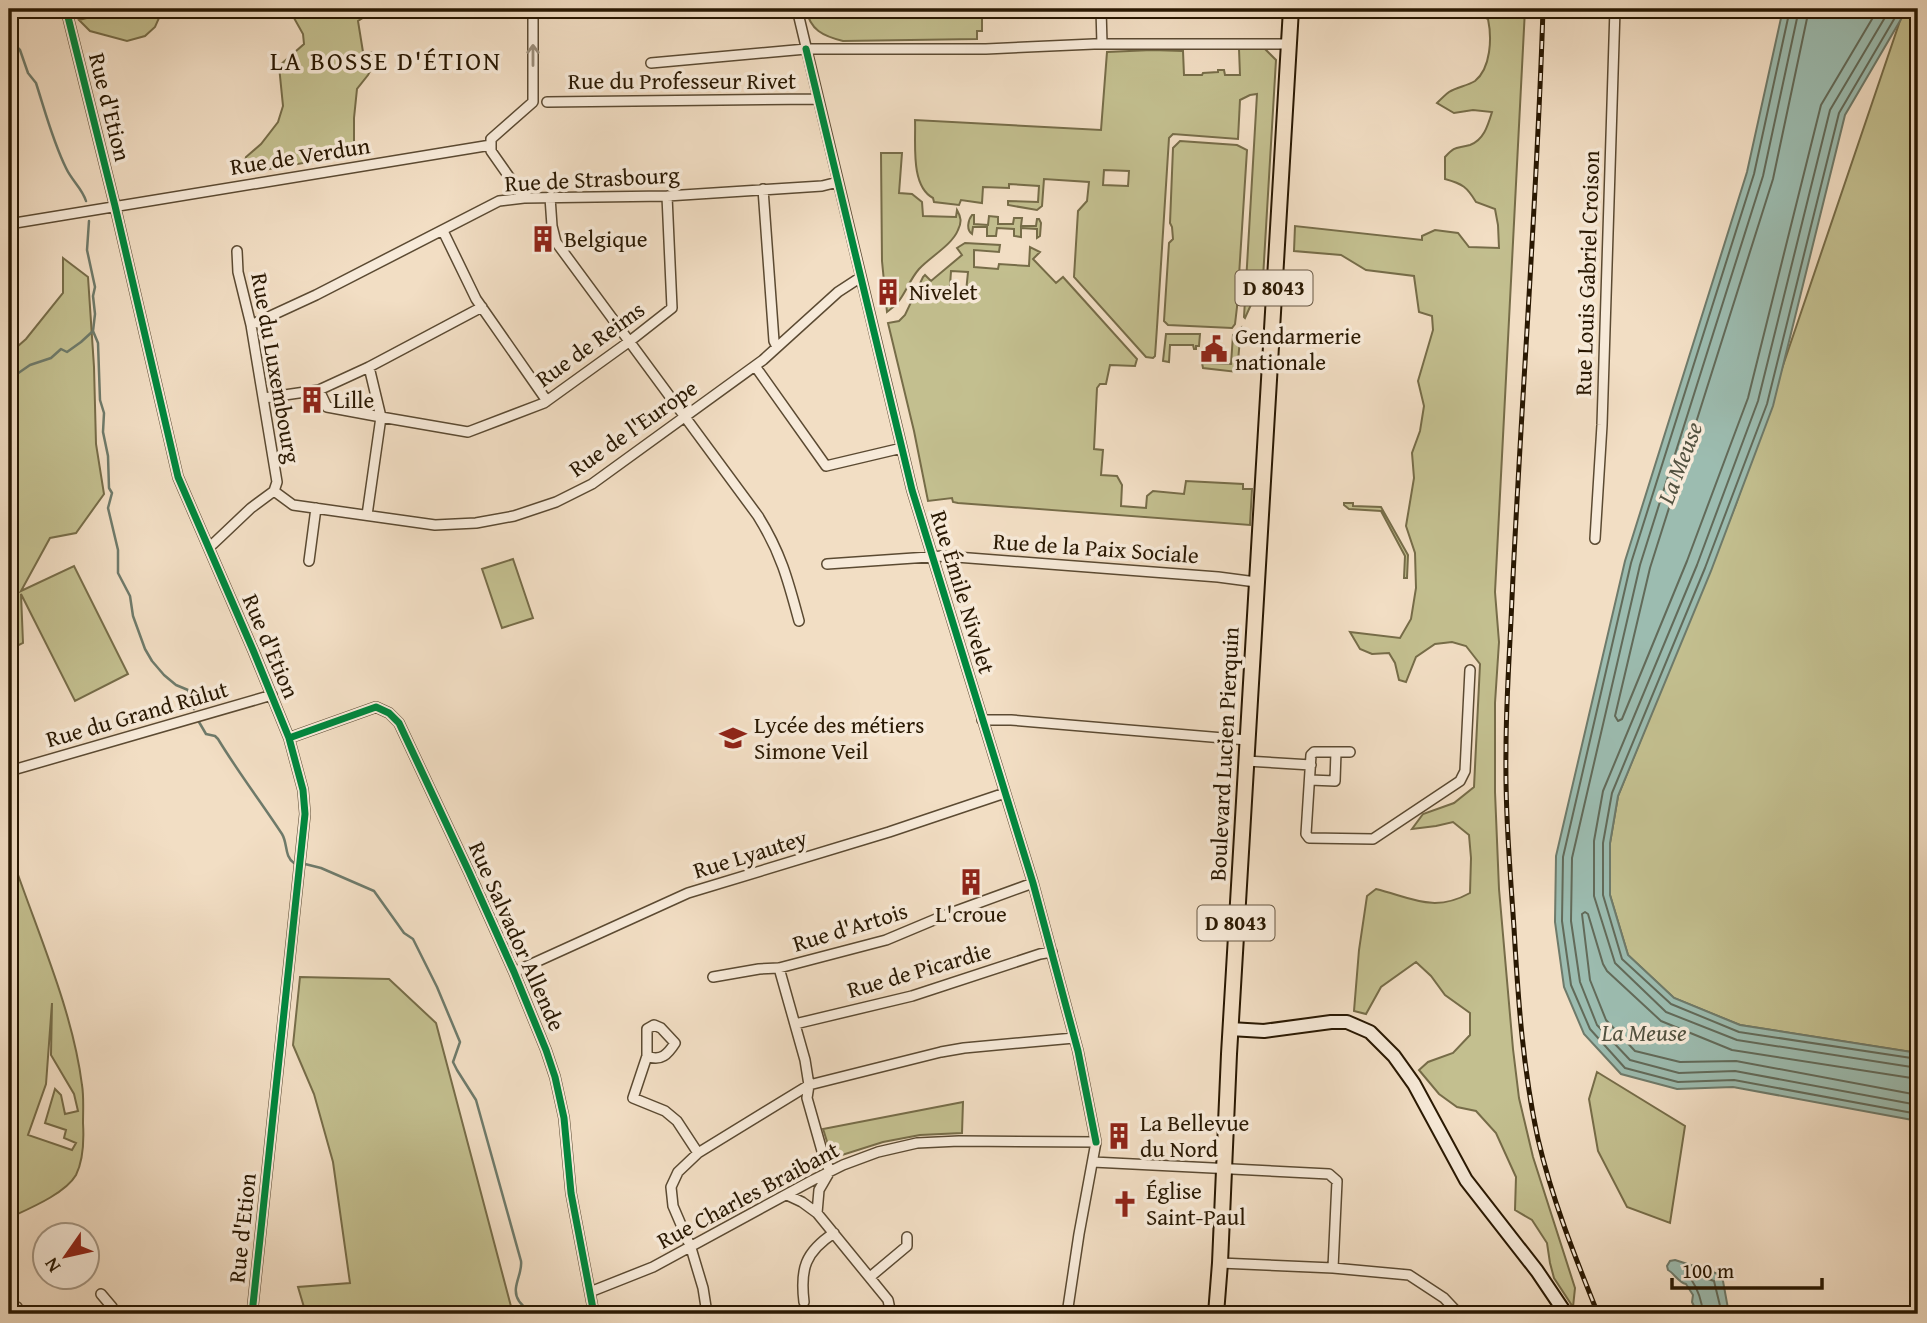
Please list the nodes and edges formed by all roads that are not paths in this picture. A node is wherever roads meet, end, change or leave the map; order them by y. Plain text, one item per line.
1 (66, 9) edge
2 (533, 9) edge
3 (797, 9) edge
4 (1101, 9) edge
5 (1291, 9) edge
6 (1615, 9) edge
7 (1102, 44) junction
8 (1289, 44) junction
9 (806, 49) junction
10 (650, 63) dead end
11 (818, 99) junction
12 (547, 102) dead end
13 (491, 145) junction
14 (838, 182) junction
15 (763, 189) junction
16 (667, 195) junction
17 (550, 197) junction
18 (524, 198) junction
19 (115, 206) junction
20 (9, 223) edge
21 (443, 231) junction
22 (237, 251) dead end
23 (861, 277) junction
24 (482, 307) junction
25 (251, 325) junction
26 (630, 341) junction
27 (777, 347) junction
28 (369, 366) junction
29 (755, 366) junction
30 (319, 390) junction
31 (264, 398) junction
32 (547, 401) junction
33 (684, 416) junction
34 (381, 417) junction
35 (902, 448) junction
36 (274, 491) junction
37 (316, 508) junction
38 (367, 515) junction
39 (1595, 539) dead end
40 (208, 547) junction
41 (932, 556) junction
42 (309, 561) dead end
43 (827, 564) dead end
44 (1256, 582) junction
45 (799, 621) dead end
46 (1471, 670) dead end
47 (272, 695) junction
48 (982, 720) junction
49 (289, 738) junction
50 (1247, 740) junction
51 (1336, 752) junction
52 (1350, 752) dead end
53 (1246, 761) junction
54 (1311, 765) junction
55 (13, 769) dead end
56 (1310, 780) junction
57 (1005, 793) junction
58 (1033, 883) junction
59 (1052, 952) junction
60 (779, 968) junction
61 (514, 972) junction
62 (713, 977) dead end
63 (795, 1024) junction
64 (1230, 1029) junction
65 (1074, 1038) junction
66 (647, 1056) dead end
67 (809, 1085) junction
68 (1096, 1142) junction
69 (698, 1153) junction
70 (1093, 1162) junction
71 (1224, 1168) junction
72 (830, 1171) junction
73 (787, 1195) junction
74 (817, 1213) junction
75 (834, 1233) junction
76 (907, 1237) dead end
77 (691, 1248) junction
78 (1220, 1263) junction
79 (1333, 1268) junction
80 (870, 1277) junction
81 (590, 1292) junction
82 (101, 1294) dead end
83 (804, 1302) dead end
84 (114, 1314) edge
85 (252, 1314) edge
86 (594, 1314) edge
87 (704, 1314) edge
88 (891, 1314) edge
89 (1067, 1314) edge
90 (1216, 1314) edge
91 (1459, 1314) edge
92 (1566, 1314) edge

1 - 19 street, Rue d'Etion
13 -> 2 street
3 - 9 street, Rue Émile Nivelet
4 - 7 street
5 - 8 main road, D 8043
6 - 39 street, Rue Louis Gabriel Croison
7 - 8 street
7 - 9 street
8 - 44 main road, Boulevard Lucien Pierquin / D 8043
9 - 10 street
9 - 11 street, Rue Émile Nivelet
11 - 12 street, Rue du Professeur Rivet
11 - 14 street, Rue Émile Nivelet
13 - 18 street
13 - 19 street, Rue de Verdun
14 - 15 street, Rue de Strasbourg
14 - 23 street, Rue Émile Nivelet
15 - 16 street, Rue de Strasbourg
15 - 27 street
16 - 17 street, Rue de Strasbourg
16 - 26 street, Rue de Reims
17 - 18 street, Rue de Strasbourg
17 - 26 street
18 - 21 street, Rue de Strasbourg
19 - 20 street, Rue de Verdun
19 - 40 street, Rue d'Etion
21 - 24 street
21 - 25 street, Rue de Strasbourg
22 - 25 street, Rue du Luxembourg
23 - 27 street, Rue de l'Europe
23 - 35 street, Rue Émile Nivelet
24 - 28 street
24 - 32 street
25 - 31 street, Rue du Luxembourg
26 - 32 street, Rue de Reims
26 - 33 street
27 - 29 street, Rue de l'Europe
28 - 30 street
28 - 34 street
29 - 33 street, Rue de l'Europe
29 - 35 street
30 - 31 street
30 - 34 street, Rue de Reims
31 - 36 street, Rue du Luxembourg
32 - 34 street, Rue de Reims
33 - 38 street, Rue de l'Europe
33 - 45 street
34 - 38 street
35 - 41 street, Rue Émile Nivelet
36 - 37 street, Rue de l'Europe
36 - 40 street
37 - 38 street, Rue de l'Europe
37 - 42 street
40 - 47 street, Rue d'Etion
41 - 43 street, Rue de la Paix Sociale
41 - 44 street, Rue de la Paix Sociale
41 - 48 street, Rue Émile Nivelet
44 - 50 main road, Boulevard Lucien Pierquin / D 8043
46 - 56 street
47 - 49 street, Rue d'Etion
47 - 55 street, Rue du Grand Rûlut
48 - 50 street
48 - 57 street, Rue Émile Nivelet
49 - 61 street, Rue Salvador Allende
49 - 85 street, Rue d'Etion
50 - 53 main road, Boulevard Lucien Pierquin / D 8043
51 - 52 street
51 - 54 street
51 - 56 street
53 - 54 street
53 - 64 main road, Boulevard Lucien Pierquin / D 8043
54 - 56 street
57 - 58 street, Rue Émile Nivelet
57 - 61 street, Rue Lyautey
58 - 59 street, Rue Émile Nivelet
58 - 60 street, Rue d'Artois
59 - 63 street, Rue de Picardie
59 - 65 street, Rue Émile Nivelet
60 - 62 street, Rue d'Artois
60 - 63 street
61 - 81 street, Rue Salvador Allende
63 - 67 street
64 - 71 main road, Boulevard Lucien Pierquin / D 8043
64 - 92 street
65 - 67 street
65 - 68 street, Rue Émile Nivelet
66 - 69 street
67 - 69 street
67 - 72 street
68 - 70 street, Rue Émile Nivelet
68 - 72 street, Rue Charles Braibant
69 - 77 street
70 - 71 street
70 - 89 street, Rue Émile Nivelet
71 - 78 main road, Boulevard Lucien Pierquin / D 8043
71 - 79 street
72 - 73 street, Rue Charles Braibant
72 - 74 street
73 - 74 street
73 - 77 street, Rue Charles Braibant
74 - 75 street
75 - 80 street
75 - 83 street
76 - 80 street
77 - 81 street, Rue Charles Braibant
77 - 87 street
78 - 79 street
78 - 90 main road, Boulevard Lucien Pierquin / D 8043
79 - 91 street
80 - 88 street
81 - 86 street, Rue Salvador Allende
82 - 84 street

